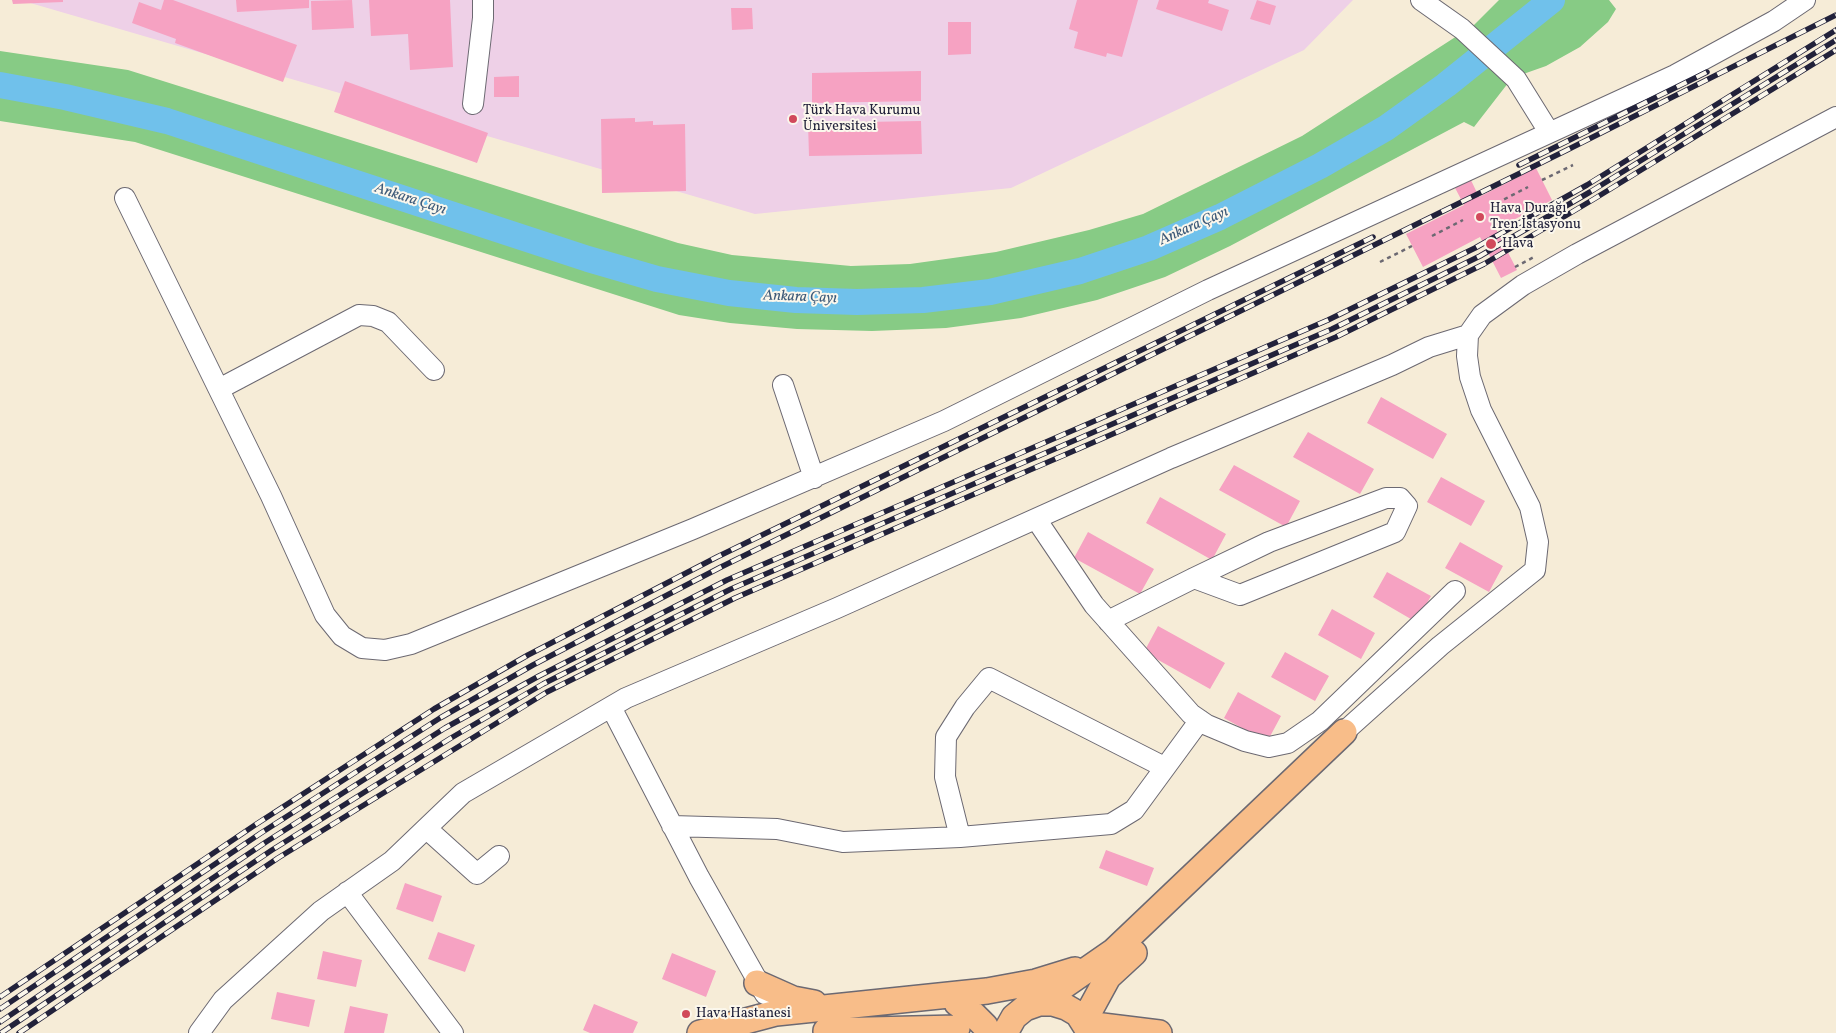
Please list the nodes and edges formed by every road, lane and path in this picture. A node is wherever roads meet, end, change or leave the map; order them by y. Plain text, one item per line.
1 (483, 0) edge
2 (1421, 0) edge
3 (1805, 0) edge
4 (473, 104) dead end
5 (1836, 116) edge
6 (1549, 132) junction
7 (1573, 164) dead end
8 (1542, 180) dead end
9 (1528, 186) dead end
10 (125, 198) dead end
11 (1497, 202) dead end
12 (1463, 220) dead end
13 (1432, 236) dead end
14 (1412, 246) dead end
15 (1544, 252) dead end
16 (1380, 262) dead end
17 (1515, 267) dead end
18 (1468, 335) junction
19 (434, 370) dead end
20 (783, 385) dead end
21 (218, 389) junction
22 (814, 478) junction
23 (1036, 518) junction
24 (1194, 578) junction
25 (1455, 591) dead end
26 (1108, 621) junction
27 (611, 707) junction
28 (1200, 720) junction
29 (1344, 732) junction
30 (1164, 768) junction
31 (672, 826) junction
32 (427, 828) junction
33 (960, 837) junction
34 (499, 856) dead end
35 (347, 892) junction
36 (1114, 951) junction
37 (757, 983) junction
38 (947, 1000) junction
39 (1039, 1003) junction
40 (828, 1006) junction
41 (780, 1023) edge
42 (1086, 1026) edge
43 (957, 1028) dead end
44 (826, 1031) dead end
45 (1138, 1031) edge
46 (199, 1033) edge
47 (453, 1033) edge
48 (700, 1033) edge
49 (988, 1033) edge
50 (1005, 1033) edge

1 - 4 street
2 - 6 street
3 - 6 street
5 - 18 street
6 - 22 street
7 - 8 path
9 - 11 path
10 - 21 street
12 - 13 path
14 - 16 path
15 - 17 path
18 - 23 street
18 - 29 street
19 - 21 street
20 - 22 street
21 - 22 street
23 - 26 street
23 - 27 street
24 - 24 street
24 - 26 street
25 - 28 street
26 - 28 street
27 - 31 street
27 - 32 street
28 - 30 street
29 - 36 main road
29 - 42 main road
30 - 33 street
30 - 33 street
31 - 33 street
31 - 37 street
32 - 34 street
32 - 35 street
35 - 46 street
35 - 47 street
36 - 38 main road
36 - 39 main road
37 - 40 main road
37 - 41 street
38 - 39 main road
38 - 40 main road
38 - 49 main road
39 - 42 main road
39 - 50 main road
40 - 41 main road
41 - 48 main road
42 - 45 main road
43 - 44 main road

